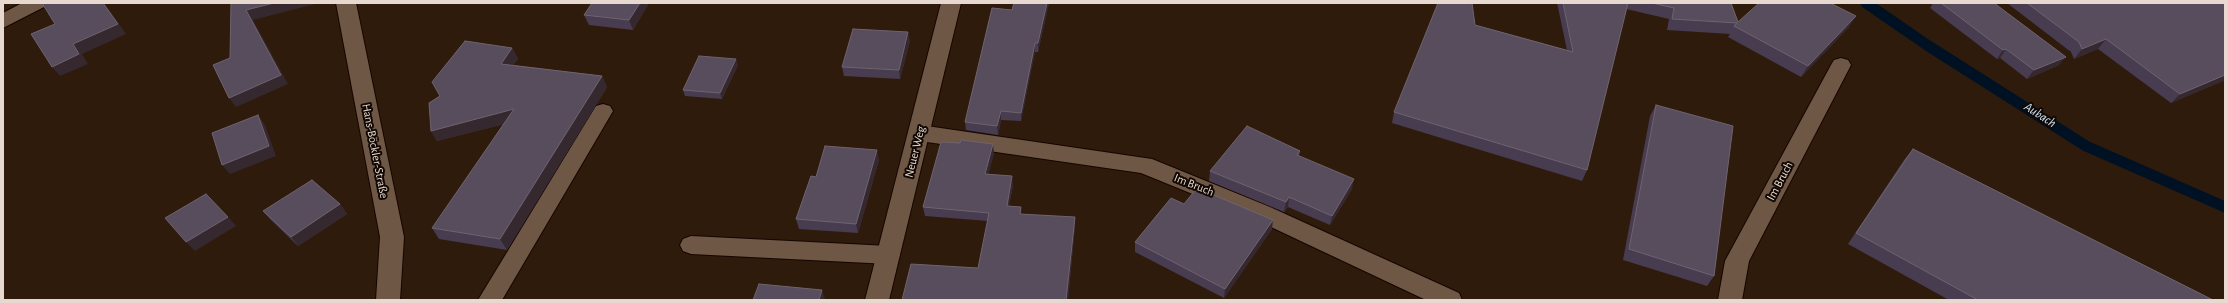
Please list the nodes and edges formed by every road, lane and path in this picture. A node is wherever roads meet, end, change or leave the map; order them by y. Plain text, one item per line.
1 (37, 3) edge
2 (346, 3) edge
3 (951, 3) edge
4 (3, 21) edge
5 (1841, 65) dead end
6 (603, 111) dead end
7 (920, 133) junction
8 (691, 245) dead end
9 (888, 255) junction
10 (388, 300) edge
11 (490, 300) edge
12 (877, 300) edge
13 (1450, 300) edge
14 (1730, 300) edge

1 - 4 lane
2 - 10 street, Hans-Böckler-Straße
3 - 7 street, Neuer Weg
5 - 14 street, Im Bruch
6 - 11 lane
7 - 9 street, Neuer Weg
7 - 13 street, Im Bruch
8 - 9 lane
9 - 12 street, Neuer Weg

